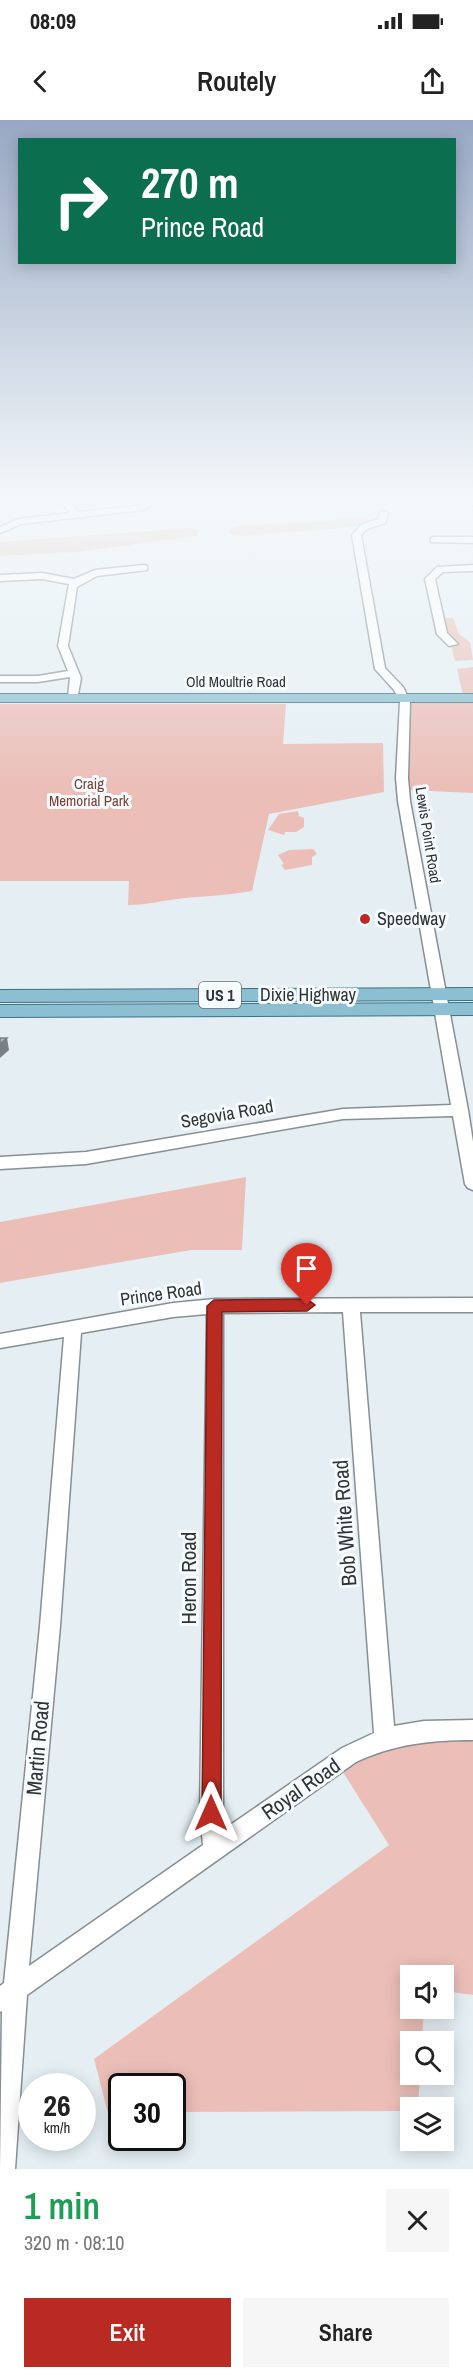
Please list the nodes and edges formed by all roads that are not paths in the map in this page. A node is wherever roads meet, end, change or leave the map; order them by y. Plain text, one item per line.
1 (71, 593) edge
2 (366, 593) edge
3 (433, 593) edge
4 (453, 644) dead end
5 (75, 673) junction
6 (0, 679) edge
7 (0, 698) edge
8 (73, 698) junction
9 (404, 698) junction
10 (473, 698) edge
11 (473, 994) edge
12 (0, 996) edge
13 (441, 1001) junction
14 (30, 1003) junction
15 (473, 1009) edge
16 (0, 1011) edge
17 (461, 1110) junction
18 (0, 1163) edge
19 (473, 1184) edge
20 (351, 1305) junction
21 (473, 1305) edge
22 (214, 1306) junction
23 (73, 1328) junction
24 (0, 1341) edge
25 (473, 1730) edge
26 (386, 1738) junction
27 (214, 1850) junction
28 (8, 1994) edge
29 (2, 2169) edge

1 - 5 street
2 - 9 street
3 - 4 street
5 - 6 street
5 - 8 street
7 - 8 main road, Old Moultrie Road
8 - 9 main road, Old Moultrie Road
9 - 10 main road, Old Moultrie Road
9 - 13 street, Lewis Point Road
11 - 13 main road, Dixie Highway / US 1
12 - 14 main road, Dixie Highway / US 1
13 - 14 main road, Dixie Highway / US 1
13 - 14 main road, Dixie Highway / US 1
13 - 15 main road, Dixie Highway / US 1
13 - 17 street, Lewis Point Road
14 - 16 main road, US 1
17 - 18 street, Segovia Road
17 - 19 street, Lewis Point Road
20 - 21 street, Prince Road
20 - 22 street, Prince Road
20 - 26 street, Bob White Road
22 - 23 street, Prince Road
22 - 27 street, Heron Road
23 - 24 street, Prince Road
23 - 28 street, Martin Road
25 - 26 street, Royal Road
26 - 27 street, Royal Road
27 - 28 street, Royal Road
28 - 29 street, Martin Road

